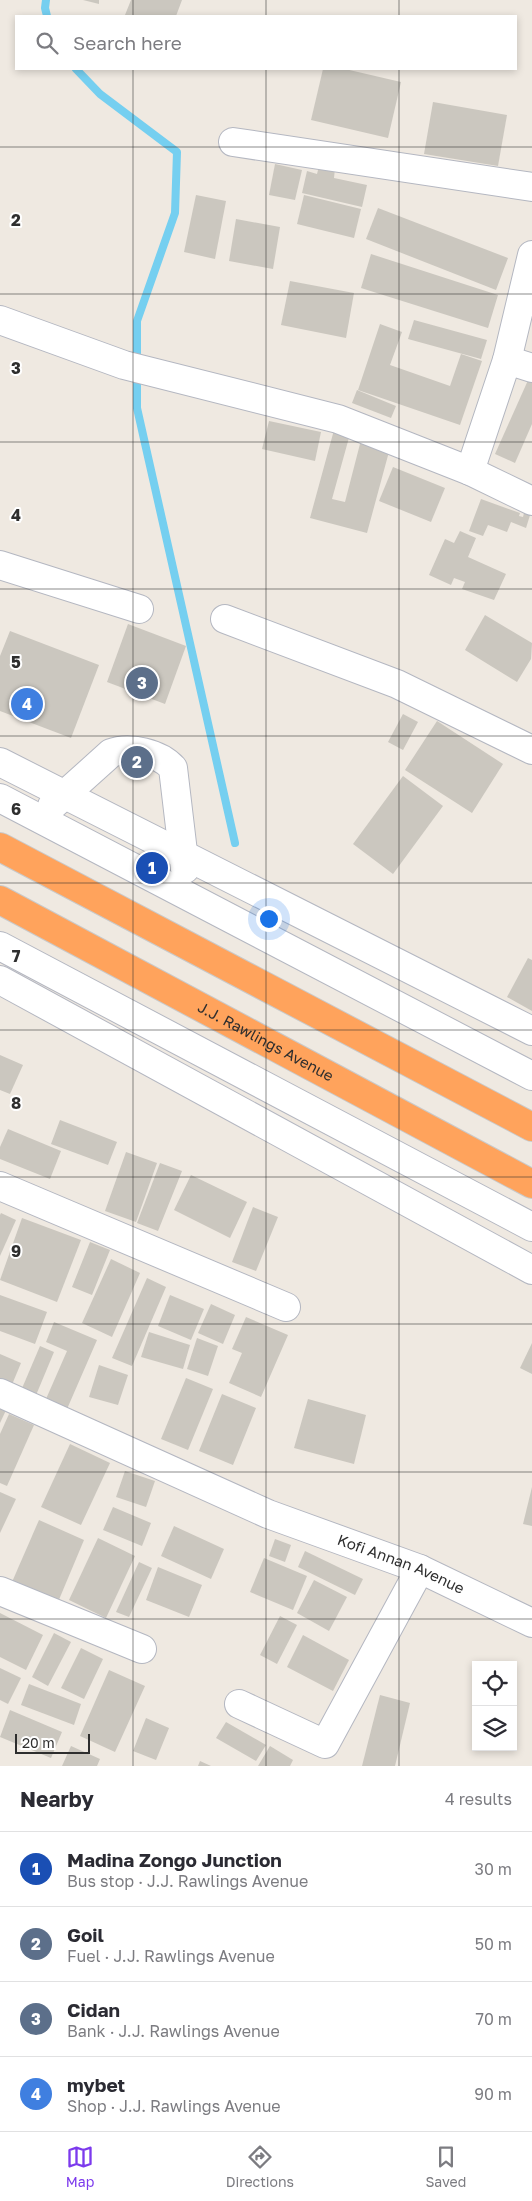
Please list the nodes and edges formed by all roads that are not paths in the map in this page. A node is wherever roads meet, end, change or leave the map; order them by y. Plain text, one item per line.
1 (233, 142) dead end
2 (532, 187) edge
3 (532, 256) edge
4 (0, 320) edge
5 (520, 364) edge
6 (470, 471) junction
7 (532, 501) edge
8 (0, 564) edge
9 (139, 609) dead end
10 (225, 619) dead end
11 (532, 750) edge
12 (0, 762) edge
13 (65, 795) junction
14 (0, 798) edge
15 (39, 818) junction
16 (0, 847) edge
17 (183, 855) junction
18 (188, 896) junction
19 (0, 900) edge
20 (0, 946) edge
21 (0, 980) edge
22 (532, 1032) edge
23 (532, 1076) edge
24 (532, 1127) edge
25 (532, 1184) edge
26 (0, 1186) edge
27 (532, 1227) edge
28 (532, 1270) edge
29 (286, 1307) dead end
30 (0, 1393) edge
31 (420, 1569) junction
32 (0, 1591) edge
33 (532, 1624) edge
34 (142, 1649) dead end
35 (239, 1704) dead end

1 - 2 street
3 - 5 street
4 - 6 street
5 - 6 street
6 - 7 street
8 - 9 street
10 - 11 street
12 - 13 street
13 - 15 street
13 - 17 street
13 - 17 street
14 - 15 street
15 - 18 street
16 - 24 highway
17 - 18 street
17 - 22 street
18 - 23 street
19 - 25 highway, J.J. Rawlings Avenue
20 - 27 street
21 - 28 street
26 - 29 street
30 - 31 street, Kofi Annan Avenue
31 - 33 street, Kofi Annan Avenue
31 - 35 street
32 - 34 street

